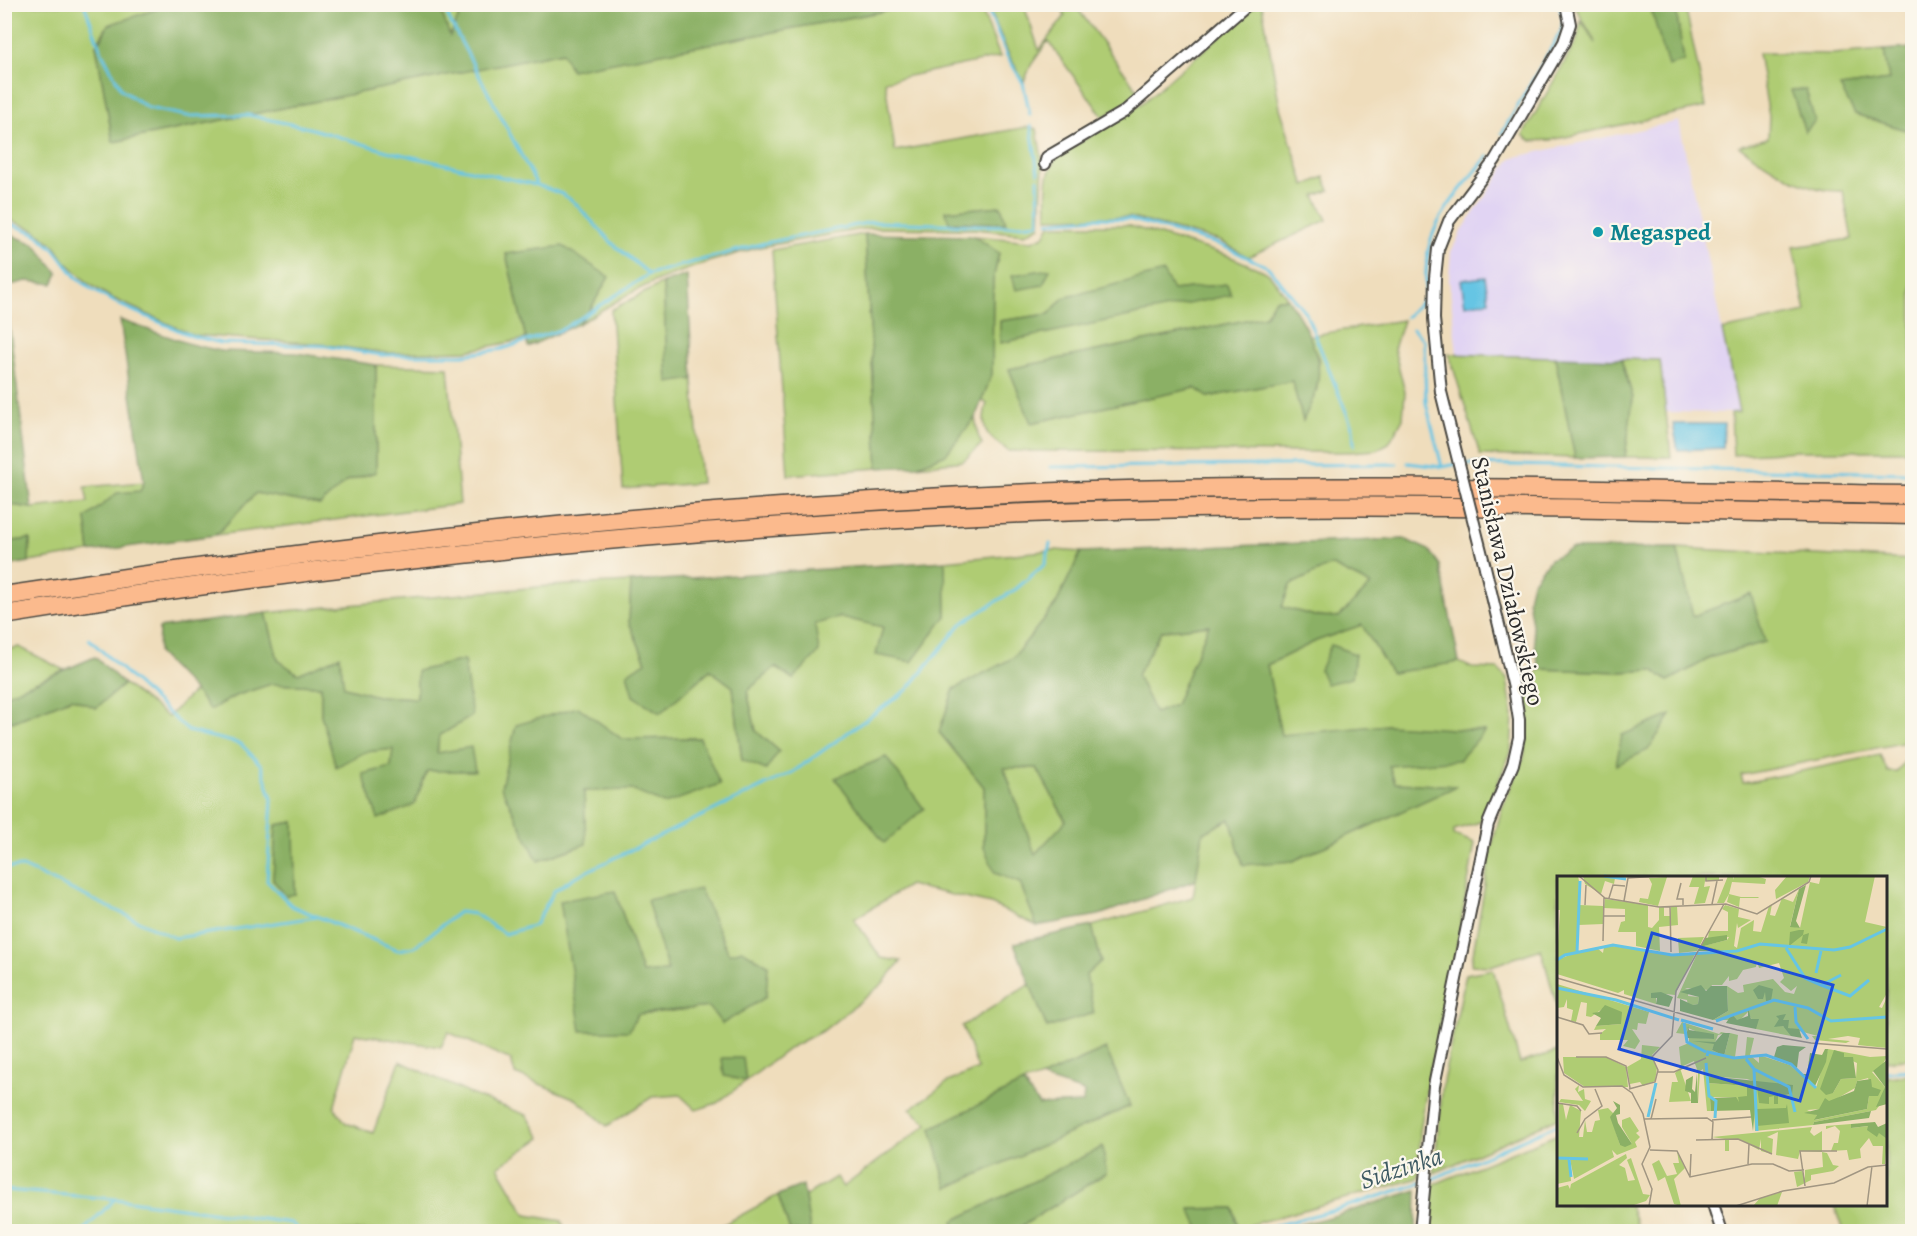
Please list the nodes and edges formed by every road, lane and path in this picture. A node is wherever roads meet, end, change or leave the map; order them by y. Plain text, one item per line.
1 (1248, 4) edge
2 (1566, 4) edge
3 (1045, 164) dead end
4 (1912, 495) edge
5 (1912, 515) edge
6 (4, 596) edge
7 (4, 615) edge
8 (1714, 1206) edge
9 (1420, 1232) edge
10 (1722, 1232) edge

1 - 3 street
2 - 9 street, Stanisława Działowskiego, bridge
4 - 6 highway
5 - 7 highway
8 - 10 street

